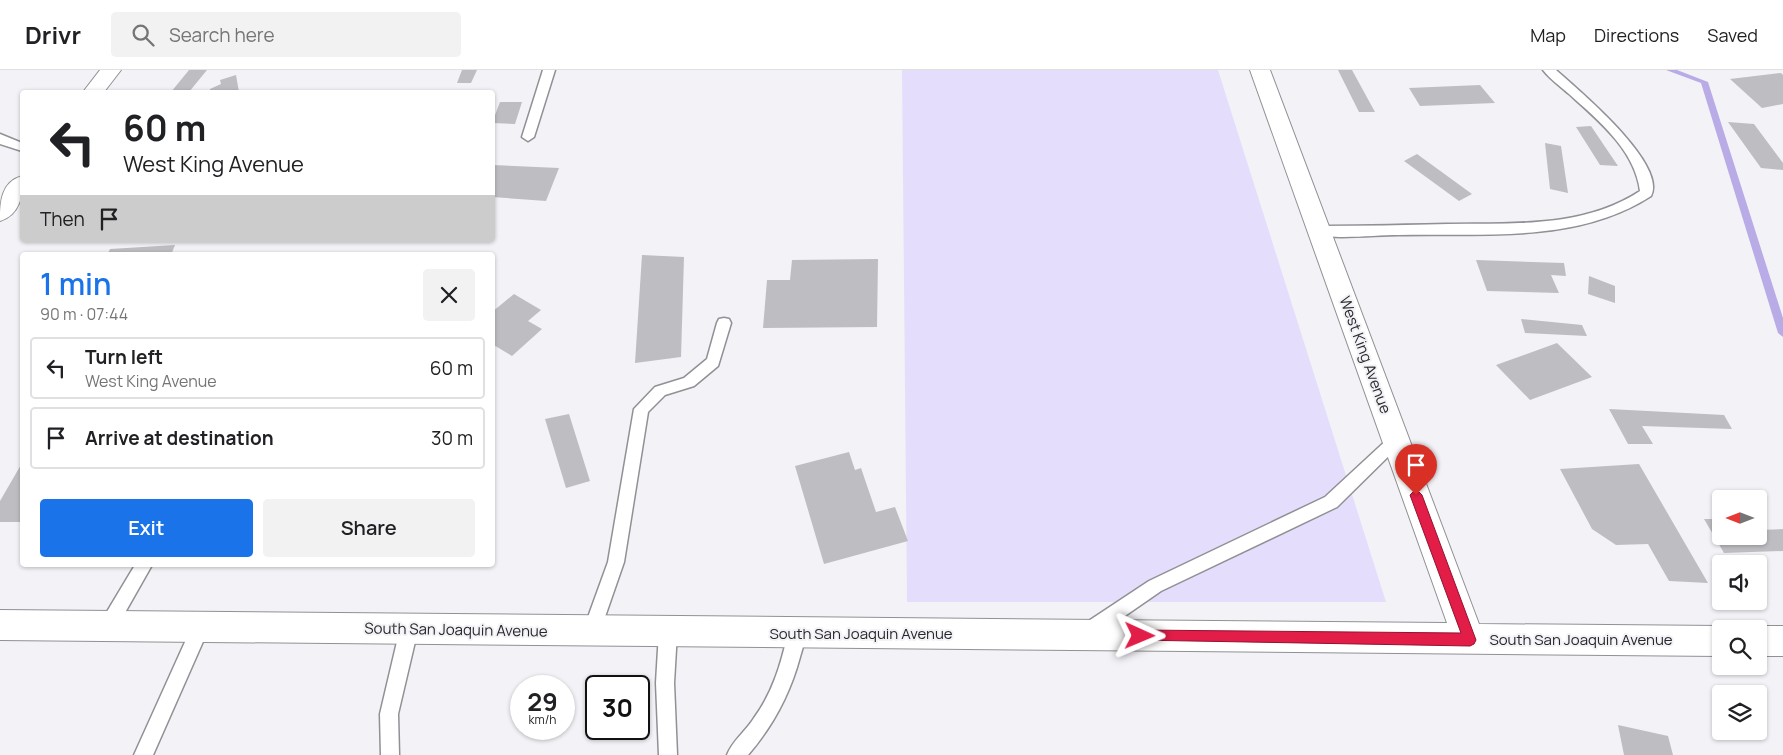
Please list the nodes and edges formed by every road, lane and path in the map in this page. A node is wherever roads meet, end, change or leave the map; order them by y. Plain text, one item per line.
1 (111, 70) edge
2 (549, 70) edge
3 (1261, 70) edge
4 (1549, 70) edge
5 (95, 90) edge
6 (528, 137) dead end
7 (0, 138) edge
8 (20, 146) edge
9 (20, 187) edge
10 (0, 213) edge
11 (1319, 232) junction
12 (724, 323) dead end
13 (1396, 440) junction
14 (143, 567) edge
15 (0, 625) edge
16 (108, 626) junction
17 (200, 628) junction
18 (409, 629) junction
19 (592, 631) junction
20 (668, 632) junction
21 (797, 633) junction
22 (1082, 635) junction
23 (1470, 640) junction
24 (1712, 641) edge
25 (1767, 641) edge
26 (1783, 641) edge
27 (143, 755) edge
28 (390, 755) edge
29 (668, 755) edge
30 (736, 755) edge

1 - 5 street
2 - 6 lane
3 - 11 street, West King Avenue
4 - 11 lane
7 - 8 lane
9 - 10 street
11 - 13 street, West King Avenue
12 - 19 lane
13 - 22 lane
13 - 23 street, West King Avenue
14 - 16 lane
15 - 16 street, South San Joaquin Avenue
16 - 17 street, South San Joaquin Avenue
17 - 18 street, South San Joaquin Avenue
17 - 27 lane
18 - 19 street, South San Joaquin Avenue
18 - 28 lane
19 - 20 street, South San Joaquin Avenue
20 - 21 street, South San Joaquin Avenue
20 - 29 lane
21 - 22 street, South San Joaquin Avenue
21 - 30 lane
22 - 23 street, South San Joaquin Avenue
23 - 24 street, South San Joaquin Avenue
25 - 26 street

